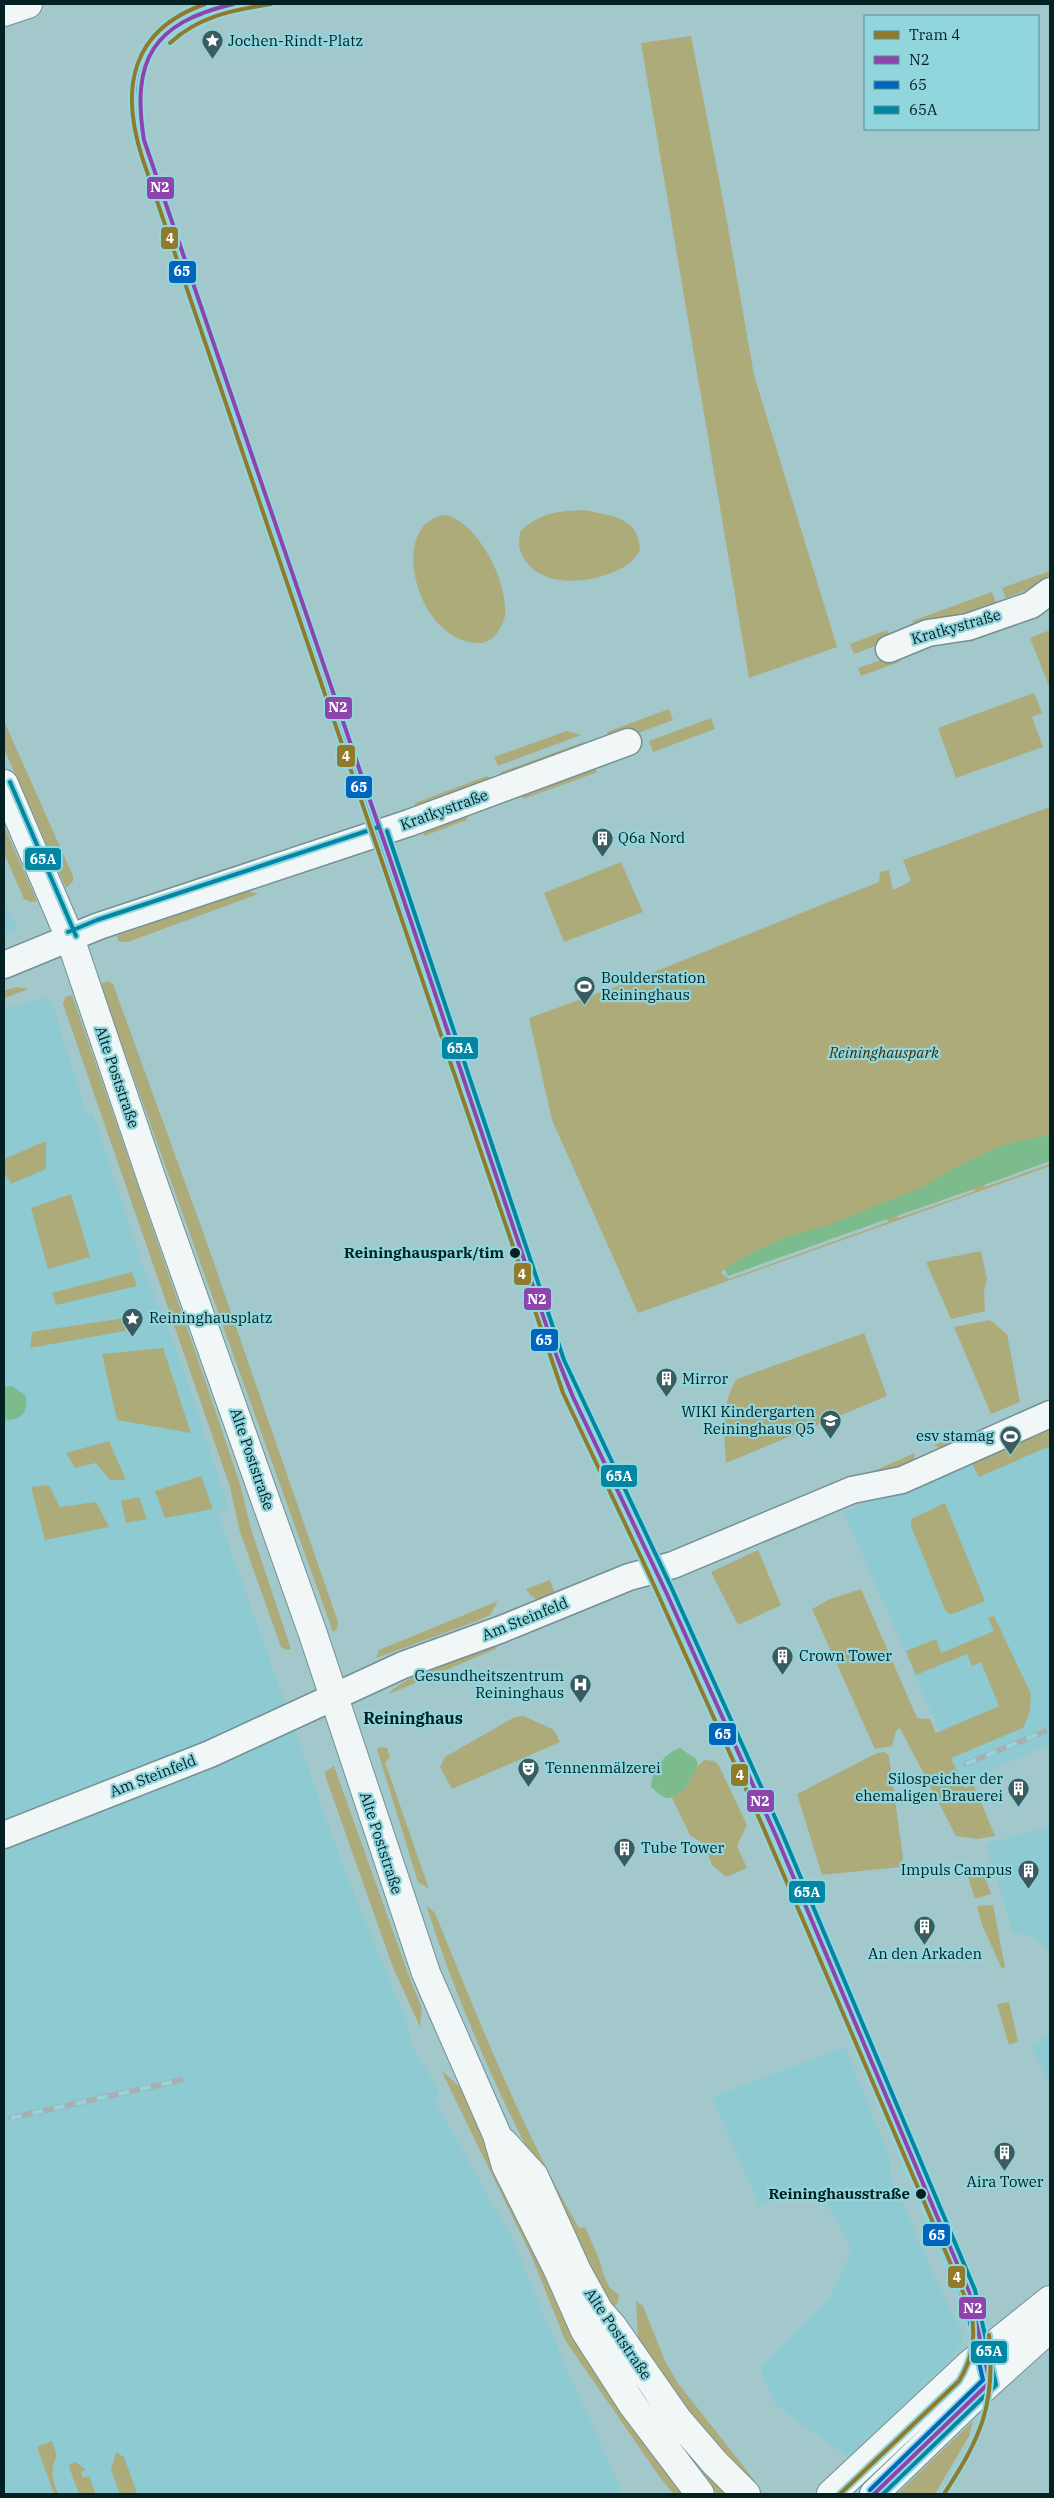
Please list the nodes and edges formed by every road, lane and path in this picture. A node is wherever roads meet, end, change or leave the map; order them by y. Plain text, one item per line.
1 (28, 4) edge
2 (4, 12) edge
3 (1050, 591) edge
4 (888, 649) dead end
5 (628, 742) dead end
6 (4, 784) edge
7 (70, 938) junction
8 (4, 966) edge
9 (1050, 1414) edge
10 (333, 1697) junction
11 (4, 1835) edge
12 (497, 2135) junction
13 (1050, 2300) edge
14 (1050, 2328) edge
15 (983, 2353) junction
16 (990, 2382) junction
17 (700, 2494) edge
18 (746, 2494) edge
19 (831, 2494) edge
20 (874, 2494) edge

1 - 2 main road
3 - 4 street, Kratkystraße
5 - 7 street, Kratkystraße
6 - 7 main road, Alte Poststraße
7 - 8 street, Kratkystraße
7 - 10 main road, Alte Poststraße
9 - 10 street, Am Steinfeld
10 - 11 street, Am Steinfeld
10 - 12 main road, Alte Poststraße
12 - 17 main road, Alte Poststraße
12 - 18 main road, Alte Poststraße
13 - 15 main road
14 - 16 main road
15 - 16 main road
15 - 19 main road
16 - 20 main road

